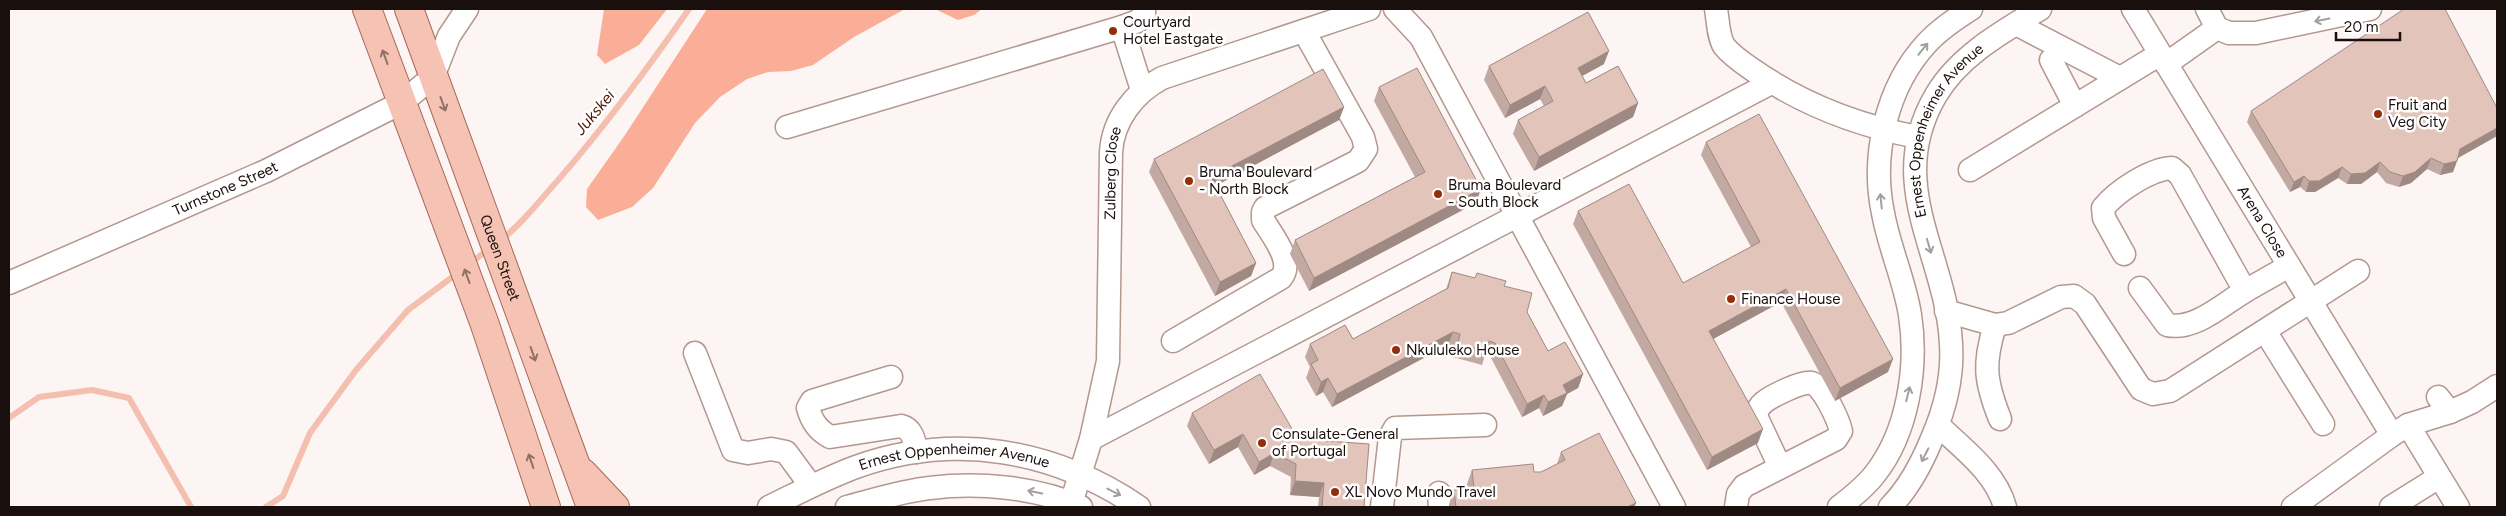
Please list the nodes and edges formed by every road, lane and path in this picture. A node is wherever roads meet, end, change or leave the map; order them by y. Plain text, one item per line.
1 (367, 9) edge
2 (409, 9) edge
3 (467, 9) edge
4 (1144, 9) edge
5 (1369, 9) edge
6 (1395, 9) edge
7 (1716, 9) edge
8 (1971, 9) edge
9 (2040, 9) edge
10 (2133, 9) edge
11 (2370, 9) edge
12 (2212, 18) edge
13 (2016, 24) junction
14 (1122, 26) junction
15 (1304, 31) junction
16 (2163, 59) junction
17 (2050, 60) dead end
18 (433, 77) junction
19 (2120, 78) junction
20 (1771, 83) junction
21 (1142, 90) junction
22 (401, 103) junction
23 (2075, 106) junction
24 (787, 127) dead end
25 (1883, 130) junction
26 (1918, 138) junction
27 (1970, 170) dead end
28 (1518, 214) junction
29 (2124, 254) dead end
30 (2289, 266) junction
31 (2358, 271) dead end
32 (9, 282) edge
33 (2140, 288) dead end
34 (2245, 291) junction
35 (2311, 303) junction
36 (1946, 311) junction
37 (1995, 325) junction
38 (2265, 331) junction
39 (1173, 341) dead end
40 (695, 353) dead end
41 (891, 377) dead end
42 (2497, 386) edge
43 (2000, 419) dead end
44 (2323, 424) dead end
45 (1485, 425) dead end
46 (1938, 425) junction
47 (2400, 430) junction
48 (1091, 439) junction
49 (917, 452) junction
50 (574, 462) junction
51 (1780, 467) dead end
52 (1081, 476) junction
53 (2439, 477) junction
54 (811, 486) junction
55 (1074, 506) edge
56 (546, 507) edge
57 (590, 507) edge
58 (615, 507) edge
59 (769, 507) edge
60 (847, 507) edge
61 (1139, 507) edge
62 (1382, 507) edge
63 (1674, 507) edge
64 (1736, 507) edge
65 (1839, 507) edge
66 (1890, 507) edge
67 (2005, 507) edge
68 (2293, 507) edge
69 (2391, 507) edge
70 (2458, 507) edge

22 -> 1 main road
2 - 18 main road, Queen Street
3 - 18 street
4 - 14 street
5 - 15 street, Zulberg Close
6 - 28 street
7 - 20 street
25 -> 8 street
9 - 13 street, Ernest Oppenheimer Avenue
10 - 16 street, Arena Close
11 -> 12 street
12 - 16 street
13 - 19 street
13 - 26 street, Ernest Oppenheimer Avenue
14 - 21 street
14 - 24 street
15 - 21 street, Zulberg Close
15 - 39 street
16 - 19 street
16 - 30 street, Arena Close
17 - 23 street
18 - 22 street, Turnstone Street
18 -> 50 main road, Queen Street
19 - 23 street
20 - 25 street
20 - 28 street
21 - 48 street, Zulberg Close
22 - 32 street, Turnstone Street
56 -> 22 main road
23 - 27 street
25 - 26 street
65 -> 25 street
26 -> 36 street, Ernest Oppenheimer Avenue
28 - 48 street
28 - 63 street
29 - 34 street
30 - 34 street
30 - 35 street, Arena Close
31 - 35 street
33 - 34 street
35 - 38 street
35 - 47 street, Arena Close
36 - 37 street
36 - 46 street, Ernest Oppenheimer Avenue
37 - 38 street
37 - 43 street
38 - 44 street
40 - 54 street
41 - 49 street
42 - 47 street
45 - 62 street
46 -> 66 street, Ernest Oppenheimer Avenue
46 - 67 street
47 - 53 street, Arena Close
47 - 68 street
48 - 52 street, Zulberg Close
49 - 52 street, Ernest Oppenheimer Avenue
49 - 54 street, Ernest Oppenheimer Avenue
50 - 57 main road, Queen Street
50 - 58 main road
51 - 64 street
52 - 55 street, Zulberg Close
52 -> 61 street, Ernest Oppenheimer Avenue
53 - 69 street
53 - 70 street, Arena Close
54 - 59 street, Ernest Oppenheimer Avenue
55 -> 60 street, Ernest Oppenheimer Avenue

